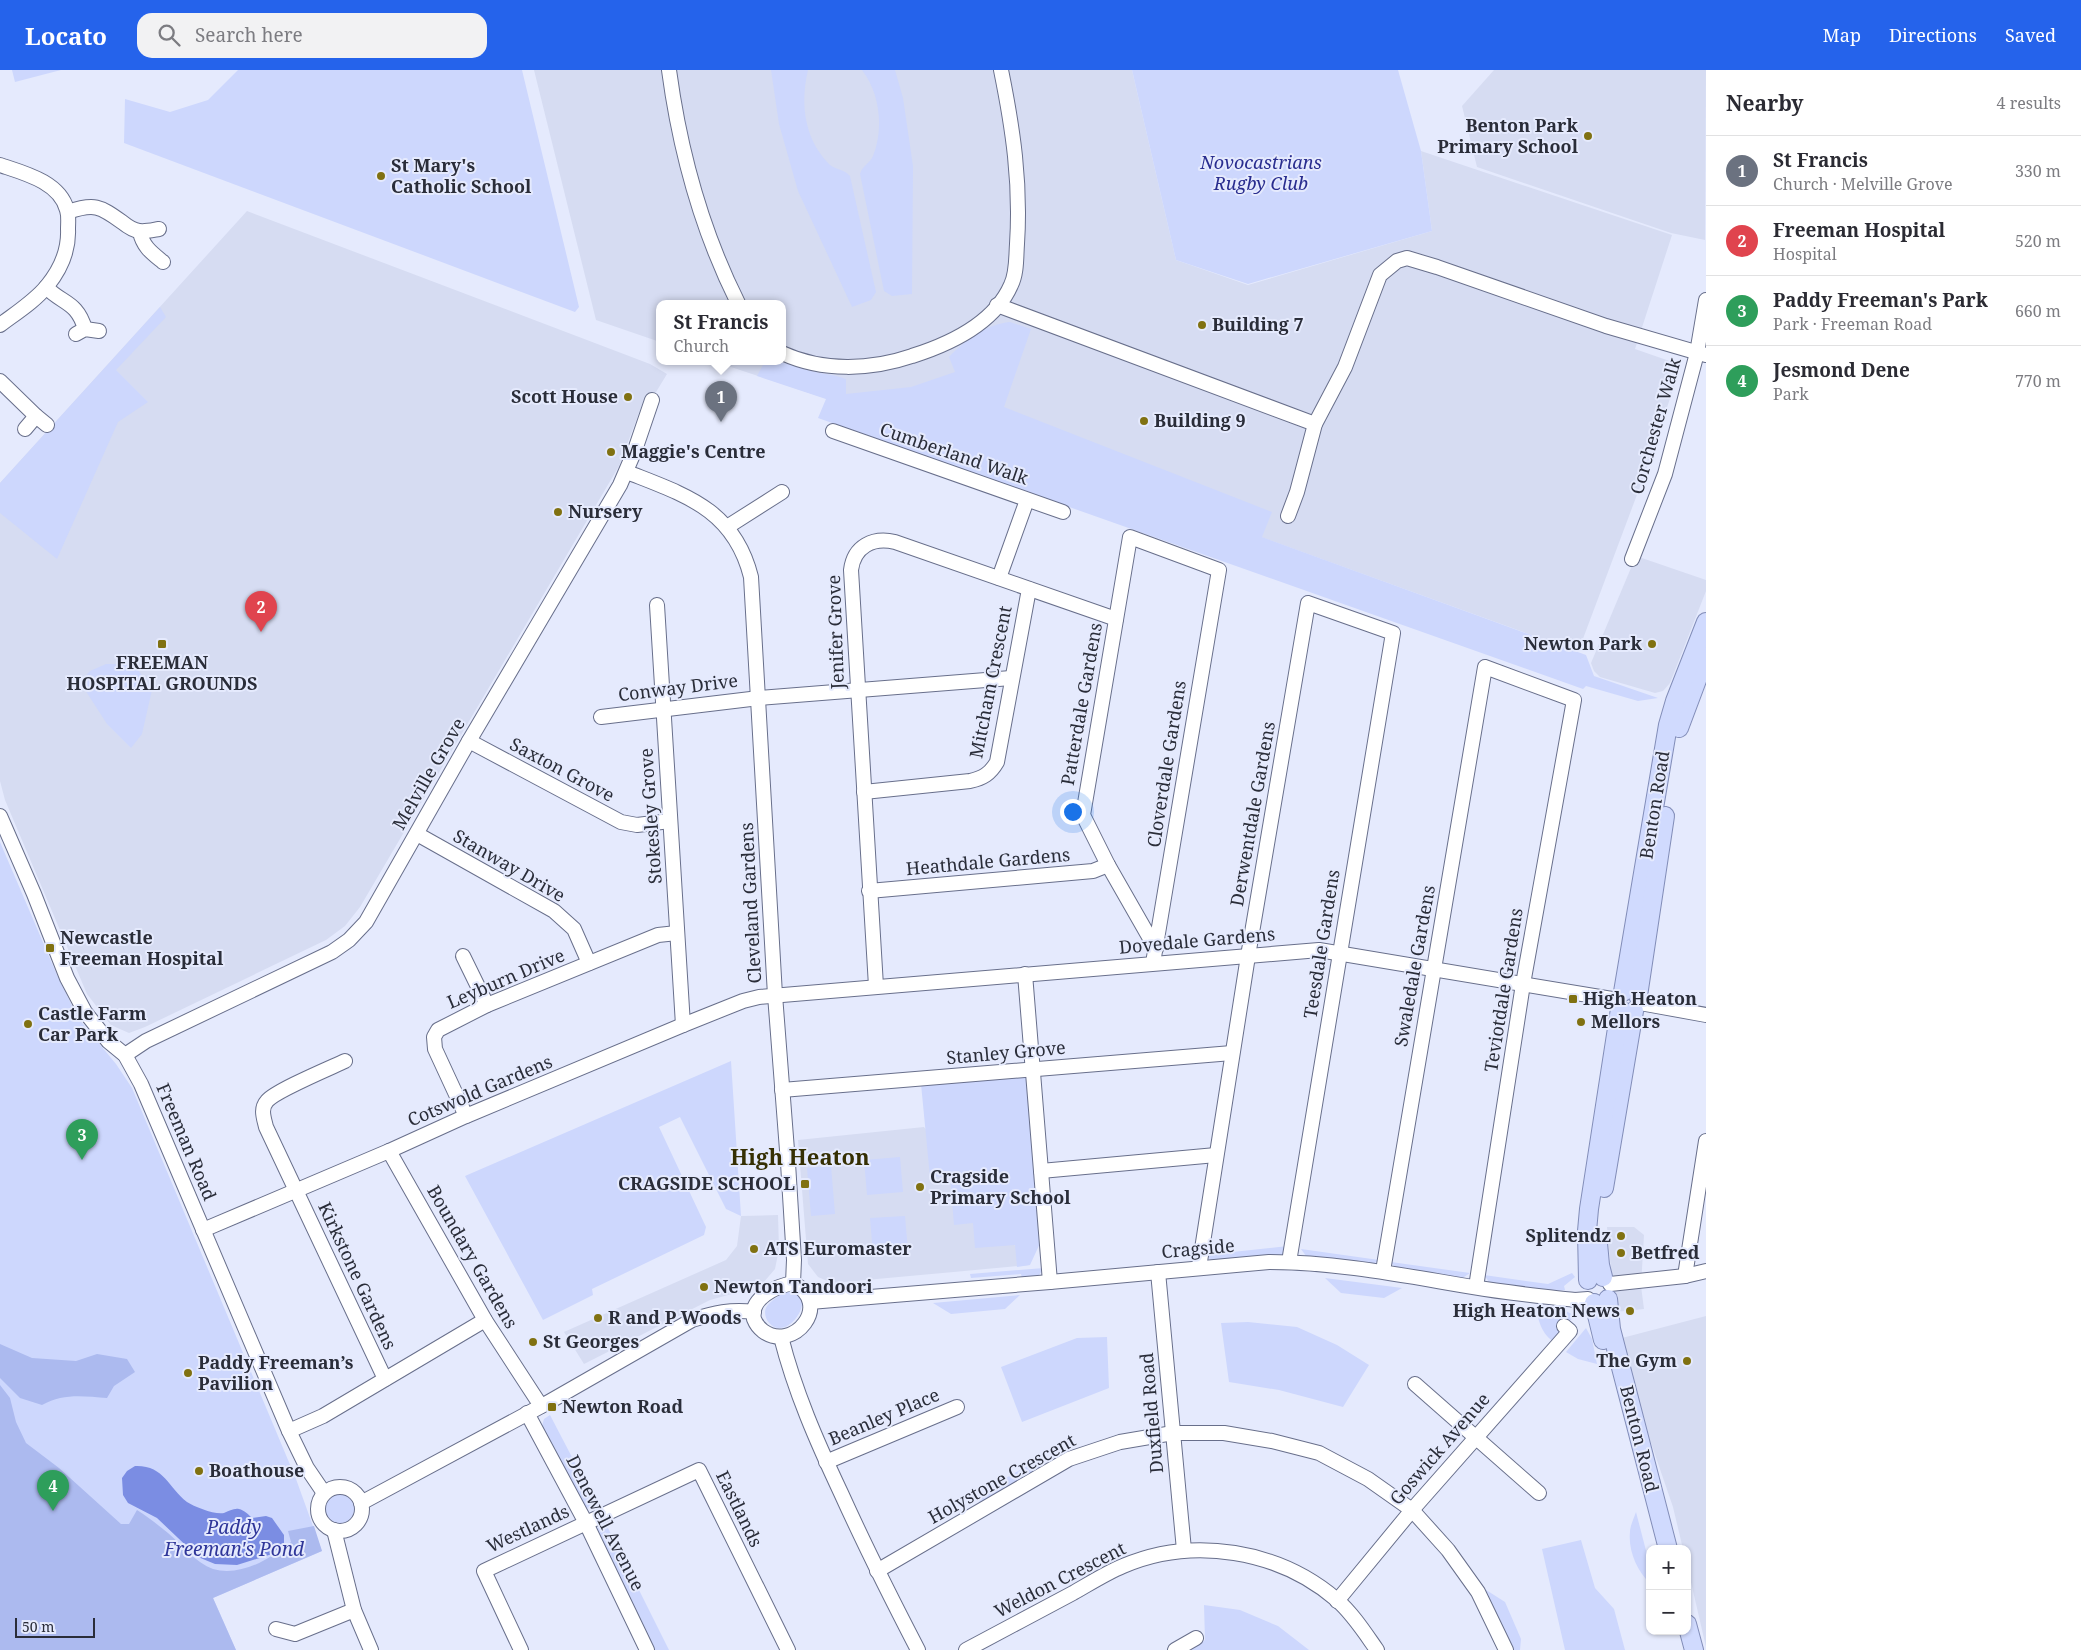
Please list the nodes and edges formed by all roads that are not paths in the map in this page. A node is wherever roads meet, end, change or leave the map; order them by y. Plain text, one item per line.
1 (670, 70) edge
2 (1001, 70) edge
3 (0, 165) edge
4 (68, 212) junction
5 (159, 229) dead end
6 (140, 232) junction
7 (163, 262) dead end
8 (46, 287) junction
9 (737, 300) edge
10 (1706, 300) edge
11 (997, 305) junction
12 (0, 325) edge
13 (87, 331) dead end
14 (1701, 354) edge
15 (786, 355) edge
16 (0, 381) edge
17 (652, 400) dead end
18 (1315, 424) junction
19 (25, 429) dead end
20 (833, 431) dead end
21 (627, 472) junction
22 (782, 492) dead end
23 (1027, 500) junction
24 (1063, 512) dead end
25 (1288, 516) dead end
26 (727, 527) junction
27 (1130, 537) joint
28 (1632, 559) dead end
29 (999, 578) junction
30 (1029, 589) junction
31 (1308, 603) joint
32 (657, 605) dead end
33 (1116, 619) junction
34 (1706, 622) edge
35 (1706, 656) edge
36 (1485, 667) joint
37 (1011, 678) junction
38 (857, 690) junction
39 (759, 698) junction
40 (663, 709) junction
41 (601, 716) dead end
42 (469, 741) junction
43 (864, 792) junction
44 (0, 816) edge
45 (670, 821) junction
46 (417, 834) junction
47 (1108, 865) junction
48 (870, 891) junction
49 (677, 933) junction
50 (1156, 949) junction
51 (1340, 952) junction
52 (463, 956) dead end
53 (1248, 956) junction
54 (589, 963) junction
55 (1153, 963) junction
56 (1433, 970) junction
57 (1026, 974) junction
58 (1523, 984) junction
59 (876, 986) junction
60 (775, 995) junction
61 (1629, 1002) junction
62 (487, 1005) junction
63 (1706, 1015) edge
64 (683, 1025) junction
65 (1232, 1053) junction
66 (125, 1055) junction
67 (345, 1061) dead end
68 (1033, 1068) junction
69 (782, 1090) junction
70 (466, 1116) junction
71 (1706, 1141) edge
72 (389, 1151) junction
73 (1216, 1155) junction
74 (1041, 1171) junction
75 (295, 1190) junction
76 (203, 1230) junction
77 (1289, 1262) junction
78 (1199, 1268) junction
79 (1383, 1271) junction
80 (1706, 1271) edge
81 (1158, 1272) junction
82 (1685, 1276) junction
83 (1050, 1282) junction
84 (793, 1284) junction
85 (1476, 1288) junction
86 (1598, 1290) junction
87 (810, 1302) junction
88 (754, 1312) junction
89 (485, 1320) junction
90 (1564, 1326) dead end
91 (781, 1337) junction
92 (385, 1379) junction
93 (1415, 1384) dead end
94 (541, 1406) junction
95 (956, 1407) dead end
96 (527, 1413) junction
97 (289, 1431) junction
98 (1173, 1434) junction
99 (1475, 1437) junction
100 (826, 1462) junction
101 (324, 1493) junction
102 (1539, 1493) dead end
103 (361, 1503) junction
104 (1412, 1510) junction
105 (586, 1524) junction
106 (334, 1530) junction
107 (1655, 1545) edge
108 (1667, 1545) edge
109 (1184, 1550) junction
110 (877, 1571) junction
111 (1337, 1601) junction
112 (354, 1610) junction
113 (276, 1629) dead end
114 (1678, 1635) edge
115 (1690, 1635) edge
116 (1196, 1638) dead end
117 (371, 1650) edge
118 (521, 1650) edge
119 (647, 1650) edge
120 (788, 1650) edge
121 (918, 1650) edge
122 (966, 1650) edge
123 (1175, 1650) edge
124 (1377, 1650) edge
125 (1506, 1650) edge
126 (1682, 1650) edge
127 (1694, 1650) edge

1 - 9 street
2 - 11 street
3 - 4 street
4 - 6 street
4 - 8 street
5 - 6 street
6 - 7 street
8 - 12 street
8 - 13 street
10 - 14 street, Corchester Walk
11 - 15 street
11 - 18 street
14 - 18 street
14 - 28 street, Corchester Walk
16 - 19 street
17 - 21 street, Melville Grove
18 - 25 street
20 - 23 street, Cumberland Walk
21 - 26 street, Cleveland Gardens
21 - 42 street, Melville Grove
22 - 26 street
23 - 24 street, Cumberland Walk
23 - 29 street
26 - 39 street, Cleveland Gardens
27 - 33 street, Patterdale Gardens
27 - 50 street, Cloverdale Gardens
29 - 30 street, Jenifer Grove
29 - 38 street, Jenifer Grove
30 - 33 street, Jenifer Grove
30 - 37 street, Mitcham Crescent
31 - 51 street, Teesdale Gardens
31 - 53 street, Derwentdale Gardens
32 - 40 street, Stokesley Grove
33 - 47 street, Patterdale Gardens
34 - 61 main road, Benton Road
35 - 61 main road, Benton Road
36 - 56 street, Swaledale Gardens
36 - 58 street, Teviotdale Gardens
37 - 38 street, Conway Drive
37 - 43 street, Mitcham Crescent
38 - 39 street, Conway Drive
38 - 43 street, Jenifer Grove
39 - 40 street, Conway Drive
39 - 60 street, Cleveland Gardens
40 - 41 street, Conway Drive
40 - 45 street, Stokesley Grove
42 - 45 street, Saxton Grove
42 - 46 street, Melville Grove
43 - 48 street, Jenifer Grove
44 - 66 street, Freeman Road
45 - 49 street, Stokesley Grove
46 - 54 street, Stanway Drive
46 - 66 street, Melville Grove
47 - 48 street, Heathdale Gardens
47 - 50 street, Patterdale Gardens
48 - 59 street, Jenifer Grove
49 - 54 street, Leyburn Drive
49 - 64 street, Stokesley Grove
50 - 55 street, Cloverdale Gardens
51 - 53 street, Dovedale Gardens
51 - 56 street, Dovedale Gardens
51 - 77 street, Teesdale Gardens
52 - 62 street
53 - 55 street, Dovedale Gardens
53 - 65 street, Derwentdale Gardens
54 - 62 street, Leyburn Drive
55 - 57 street, Dovedale Gardens
56 - 58 street, Dovedale Gardens
56 - 79 street, Swaledale Gardens
57 - 59 street, Dovedale Gardens
57 - 68 street
58 - 61 street, Dovedale Gardens
58 - 85 street, Teviotdale Gardens
59 - 60 street, Dovedale Gardens
60 - 64 street, Cotswold Gardens
60 - 69 street, Cleveland Gardens
61 - 63 street, Dovedale Gardens
61 - 86 main road, Benton Road
62 - 70 street, Leyburn Drive
64 - 70 street, Cotswold Gardens
65 - 68 street, Stanley Grove
65 - 73 street, Derwentdale Gardens
66 - 76 street, Freeman Road
67 - 75 street, Kirkstone Gardens
68 - 69 street, Stanley Grove
68 - 74 street
69 - 84 street, Cleveland Gardens
70 - 72 street, Cotswold Gardens
71 - 82 street
72 - 75 street, Cotswold Gardens
72 - 89 street, Boundary Gardens
73 - 74 street
73 - 78 street, Derwentdale Gardens
74 - 83 street
75 - 76 street, Cotswold Gardens
75 - 92 street, Kirkstone Gardens
76 - 97 street, Freeman Road
77 - 78 street, Cragside
77 - 79 street, Cragside
78 - 81 street, Cragside
79 - 85 street, Cragside
80 - 82 street, Cragside
81 - 83 street, Cragside
81 - 98 street, Duxfield Road
82 - 86 street, Cragside
83 - 87 street, Cragside
84 - 87 street
84 - 88 street
85 - 86 street, Cragside
86 - 107 main road, Benton Road
86 - 108 main road, Benton Road
87 - 91 street
88 - 91 street
88 - 94 street
89 - 92 street
89 - 94 street, Boundary Gardens
90 - 99 street, Goswick Avenue
91 - 100 street
92 - 97 street
93 - 99 street
94 - 96 street
95 - 100 street, Beanley Place
96 - 103 street
96 - 105 street, Denewell Avenue
97 - 101 street, Freeman Road
98 - 104 street, Holystone Crescent
98 - 109 street, Duxfield Road
98 - 110 street, Holystone Crescent
99 - 102 street
99 - 104 street, Goswick Avenue
100 - 110 street
101 - 103 street
101 - 106 street
103 - 106 street
104 - 111 street, Goswick Avenue
104 - 125 street, Holystone Crescent
105 - 118 street, Westlands
105 - 119 street, Denewell Avenue
105 - 120 street, Eastlands
106 - 112 street
109 - 111 street, Weldon Crescent
109 - 122 street, Weldon Crescent
110 - 121 street
111 - 124 street, Weldon Crescent
112 - 113 street
112 - 117 street
114 - 126 main road
115 - 127 main road
116 - 123 street

